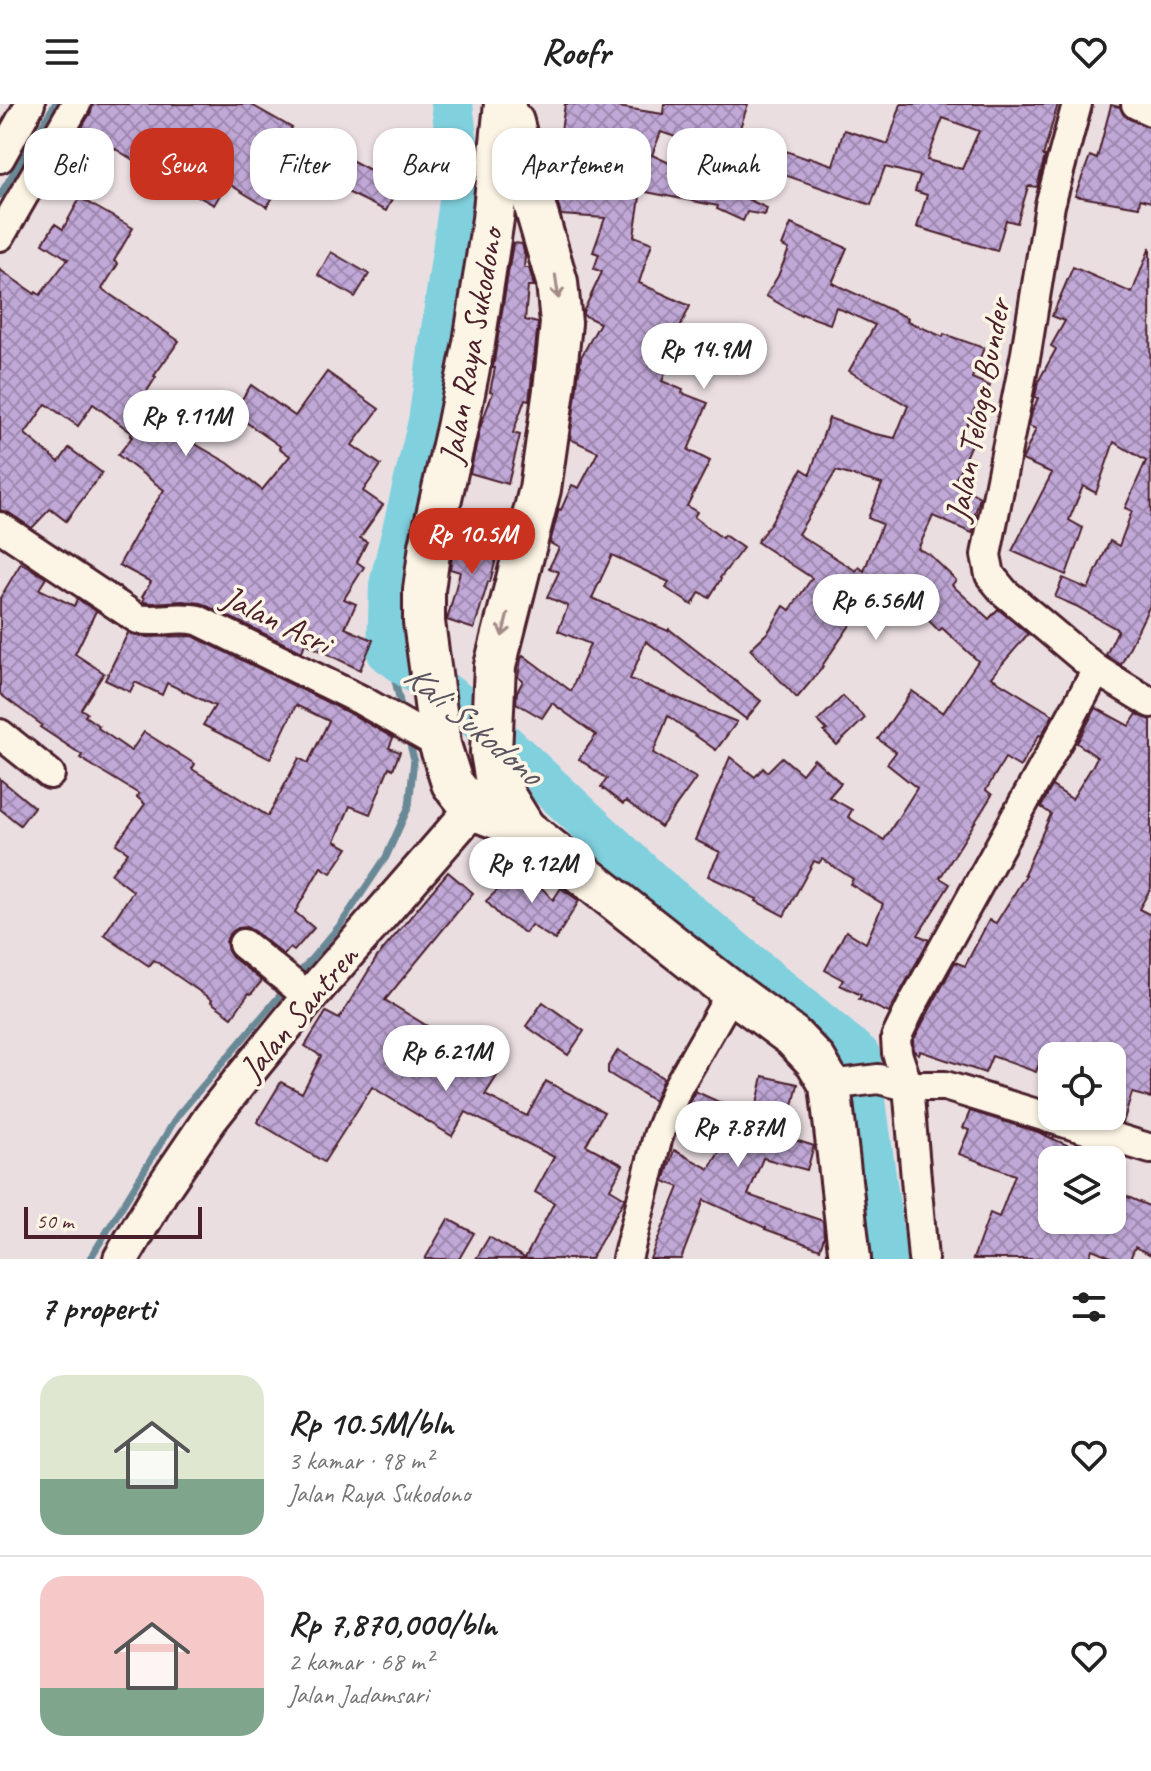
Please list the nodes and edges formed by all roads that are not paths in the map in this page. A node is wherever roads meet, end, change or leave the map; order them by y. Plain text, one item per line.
1 (30, 104) edge
2 (76, 104) edge
3 (507, 104) edge
4 (1077, 104) edge
5 (1136, 104) edge
6 (1151, 111) edge
7 (0, 158) edge
8 (493, 219) junction
9 (540, 225) junction
10 (0, 236) edge
11 (0, 527) edge
12 (430, 667) junction
13 (1097, 670) junction
14 (495, 673) junction
15 (1151, 703) edge
16 (423, 731) junction
17 (0, 734) edge
18 (50, 774) dead end
19 (487, 781) junction
20 (243, 944) dead end
21 (297, 988) junction
22 (732, 992) junction
23 (837, 1084) junction
24 (908, 1086) junction
25 (1151, 1149) edge
26 (121, 1259) edge
27 (627, 1259) edge
28 (850, 1259) edge
29 (923, 1259) edge

1 - 7 street
2 - 10 street
3 - 8 main road, Jalan Raya Sukodono
3 - 9 main road, Jalan Raya Sukodono
4 - 13 street, Jalan Telogo Bunder
5 - 6 street
8 - 9 main road
8 - 12 main road, Jalan Raya Sukodono
9 -> 14 main road, Jalan Raya Sukodono
11 - 16 street, Jalan Asri
12 - 14 main road
12 - 16 main road, Jalan Raya Sukodono
13 - 15 street, Jalan Telogo Bunder
13 - 24 street
14 - 19 main road, Jalan Raya Sukodono
16 - 19 main road, Jalan Raya Sukodono
17 - 18 street
19 - 21 street, Jalan Santren
19 - 22 main road
20 - 21 street
21 - 26 street, Jalan Santren
22 - 23 main road
22 - 27 street
23 - 24 street
23 - 28 main road
24 - 25 street
24 - 29 street

